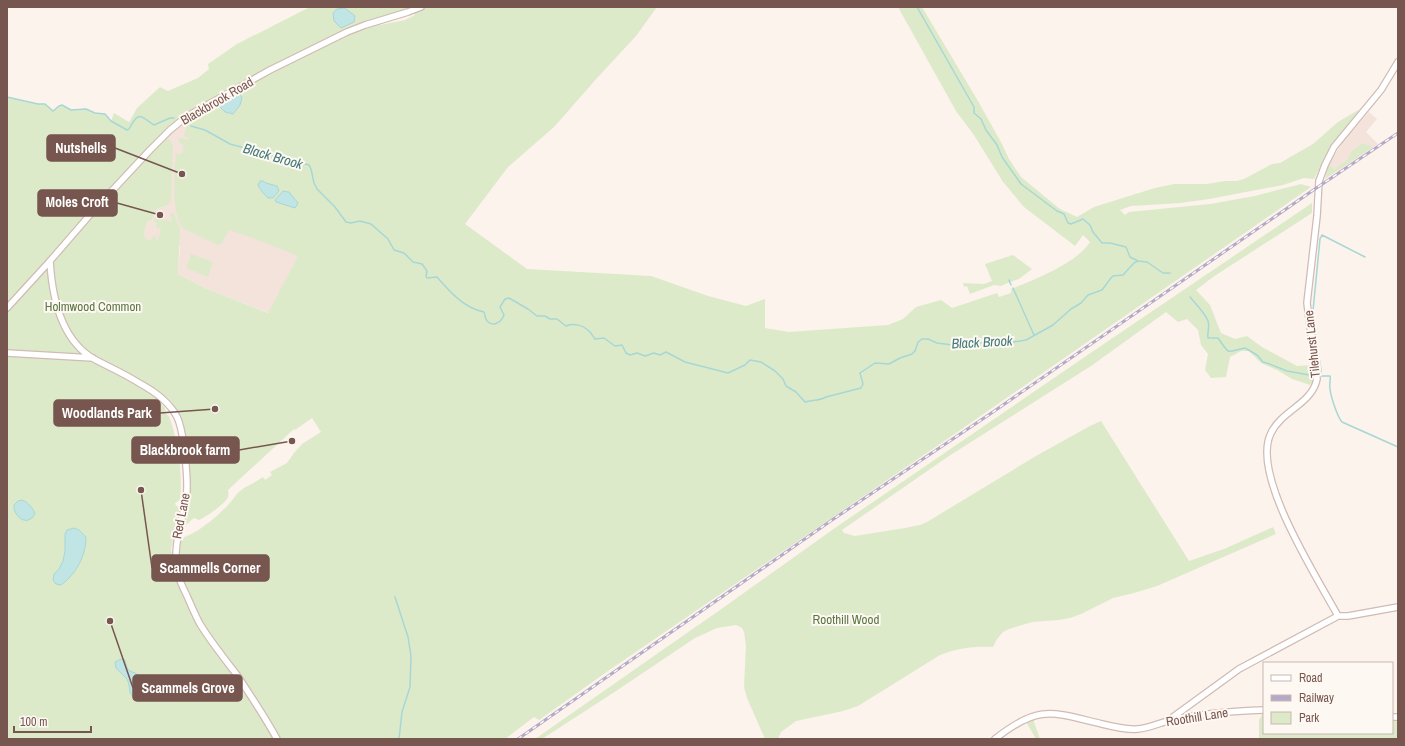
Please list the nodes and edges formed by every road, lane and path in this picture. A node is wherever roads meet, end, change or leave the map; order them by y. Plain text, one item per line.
1 (421, 7) edge
2 (1398, 62) edge
3 (50, 261) junction
4 (7, 308) edge
5 (7, 353) edge
6 (93, 358) junction
7 (1398, 607) edge
8 (1338, 616) junction
9 (1185, 709) junction
10 (1263, 710) edge
11 (1189, 716) junction
12 (1171, 720) junction
13 (277, 739) edge
14 (995, 739) edge

1 - 3 street, Blackbrook Road
2 - 8 street, Tilehurst Lane
3 - 4 street, Blackbrook Road
3 - 6 street, Red Lane
5 - 6 street, Red Lane
6 - 13 street, Red Lane
7 - 8 street
8 - 9 street
9 - 11 street
9 - 12 street
10 - 11 street, Roothill Lane
11 - 12 street, Roothill Lane
12 - 14 street, Roothill Lane

